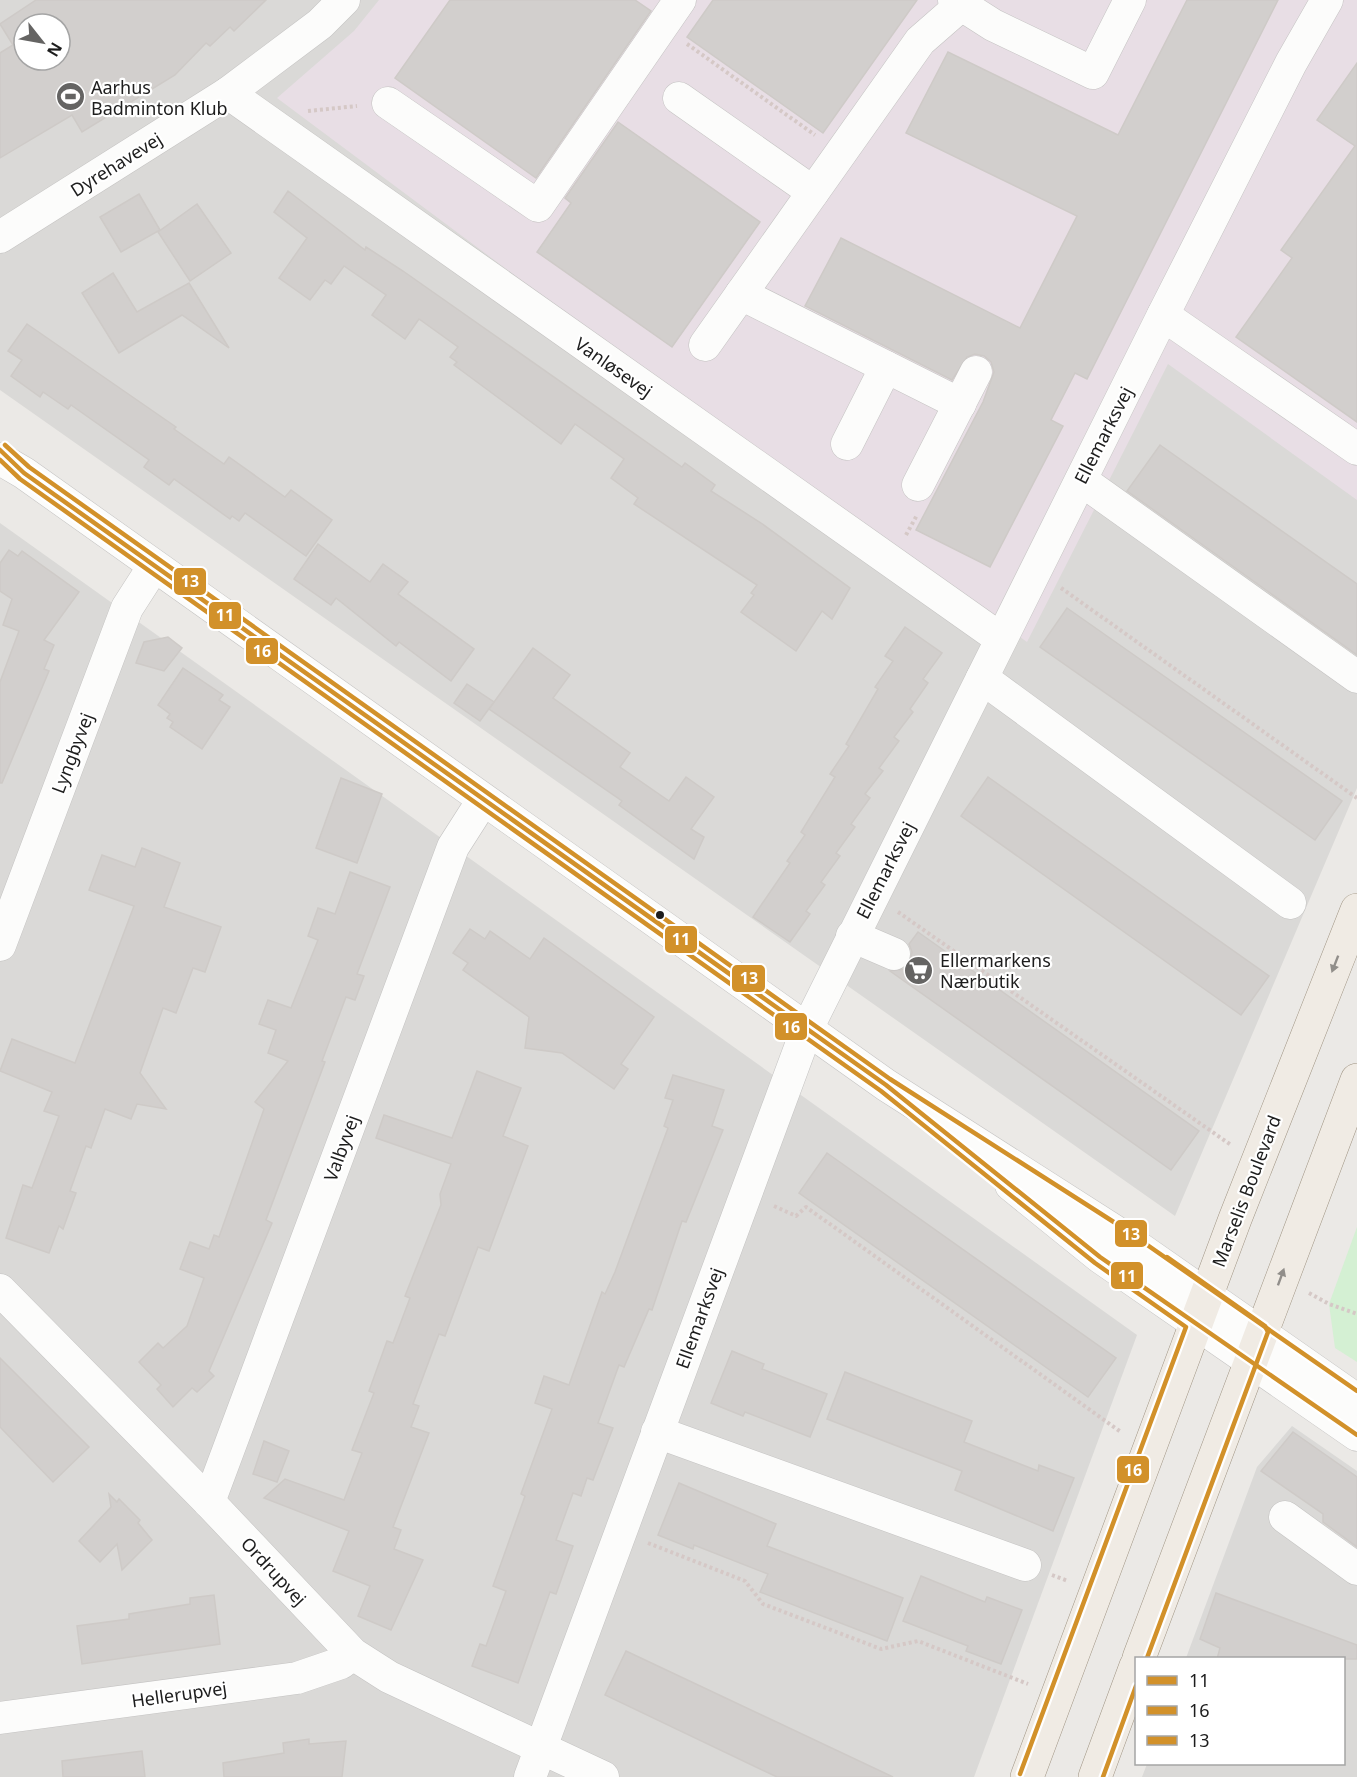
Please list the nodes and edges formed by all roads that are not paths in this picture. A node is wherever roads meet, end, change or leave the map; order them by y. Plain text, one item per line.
1 (344, 0) edge
2 (680, 0) edge
3 (1130, 0) edge
4 (1327, 0) edge
5 (961, 2) edge
6 (228, 93) junction
7 (680, 98) dead end
8 (388, 103) road end
9 (813, 192) junction
10 (0, 237) edge
11 (741, 294) junction
12 (1163, 315) junction
13 (705, 345) dead end
14 (886, 367) junction
15 (976, 372) dead end
16 (960, 404) junction
17 (848, 444) dead end
18 (1357, 449) edge
19 (0, 450) edge
20 (12, 466) edge
21 (1081, 480) junction
22 (918, 486) road end
23 (154, 566) junction
24 (1001, 639) junction
25 (1357, 677) edge
26 (982, 678) junction
27 (483, 800) junction
28 (1290, 903) dead end
29 (1357, 910) edge
30 (852, 936) junction
31 (0, 945) edge
32 (894, 954) dead end
33 (807, 1029) junction
34 (1357, 1080) edge
35 (886, 1085) junction
36 (0, 1290) edge
37 (1207, 1294) junction
38 (1195, 1324) junction
39 (1261, 1332) junction
40 (1249, 1362) junction
41 (1357, 1400) edge
42 (657, 1431) junction
43 (1357, 1435) edge
44 (209, 1502) junction
45 (1285, 1517) dead end
46 (1025, 1565) road end
47 (1357, 1569) edge
48 (353, 1654) junction
49 (1140, 1657) edge
50 (1135, 1671) edge
51 (0, 1718) edge
52 (539, 1747) junction
53 (530, 1777) edge
54 (603, 1777) edge
55 (1027, 1777) edge
56 (1095, 1777) edge

1 - 6 street, Dyrehavevej
2 - 8 street
3 - 5 street
4 - 12 street, Ellemarksvej
5 - 9 street
6 - 10 street, Dyrehavevej
6 - 24 street, Vanløsevej
7 - 9 street
9 - 11 street
11 - 13 street
11 - 14 street
12 - 18 street
12 - 21 street, Ellemarksvej
14 - 16 street
14 - 17 street
15 - 16 street
16 - 22 street
19 - 20 street
20 - 23 street
21 - 24 street, Ellemarksvej
21 - 25 street
23 - 27 street
23 - 31 street, Lyngbyvej
24 - 26 street, Ellemarksvej
26 - 28 street
26 - 30 street, Ellemarksvej
27 - 33 street
27 - 44 street, Valbyvej
29 -> 37 main road, Marselis Boulevard
30 - 32 street
30 - 33 street, Ellemarksvej
33 - 35 street
33 - 42 street, Ellemarksvej
39 -> 34 main road
35 - 37 street
35 - 38 street
36 - 44 street, Ordrupvej
37 - 38 main road, Marselis Boulevard
37 - 39 street
38 - 40 street
38 - 55 main road, Marselis Boulevard
39 - 40 main road
39 - 41 street
40 - 43 street
40 - 49 main road
42 - 46 street
42 - 52 street, Ellemarksvej
44 - 48 street, Ordrupvej
45 - 47 street
48 - 51 street, Hellerupvej
48 - 52 street, Ordrupvej
50 - 56 main road
52 - 53 street, Ellemarksvej
52 - 54 street, Ordrupvej

